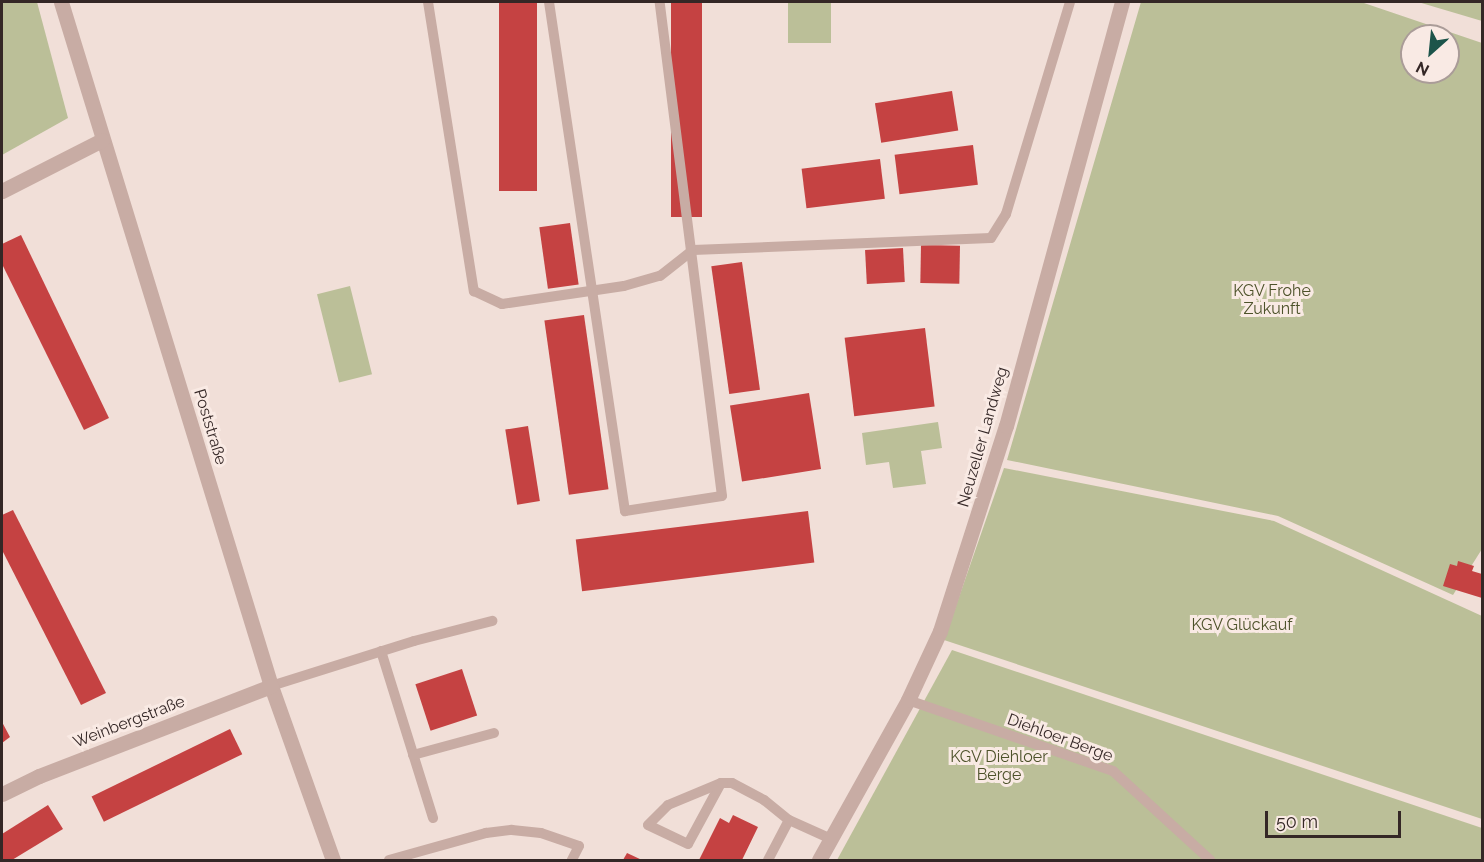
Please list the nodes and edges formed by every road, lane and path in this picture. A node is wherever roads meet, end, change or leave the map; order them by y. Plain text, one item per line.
1 (61, 2) edge
2 (428, 2) edge
3 (549, 2) edge
4 (660, 2) edge
5 (1070, 2) edge
6 (1122, 2) edge
7 (102, 140) junction
8 (2, 191) edge
9 (693, 250) junction
10 (594, 291) junction
11 (492, 621) dead end
12 (381, 651) junction
13 (270, 686) junction
14 (908, 700) junction
15 (494, 733) dead end
16 (413, 754) junction
17 (721, 783) junction
18 (2, 794) edge
19 (433, 818) dead end
20 (789, 820) junction
21 (831, 839) junction
22 (333, 861) edge
23 (389, 861) edge
24 (572, 861) edge
25 (768, 861) edge
26 (819, 861) edge
27 (1210, 861) edge

1 - 7 street, Poststraße
2 - 10 lane
3 - 10 lane
4 - 9 lane
5 - 9 lane
6 - 14 street, Neuzeller Landweg
7 - 8 street
7 - 13 street, Poststraße
9 - 10 lane
9 - 10 lane
11 - 12 lane
12 - 13 lane
12 - 16 lane
13 - 18 street, Weinbergstraße
13 - 22 street, Poststraße
14 - 21 street, Neuzeller Landweg
14 - 27 lane, Diehloer Berge
15 - 16 lane
16 - 19 lane
17 - 17 lane
17 - 20 lane
20 - 21 lane
20 - 25 lane
21 - 26 street, Neuzeller Landweg
23 - 24 lane

